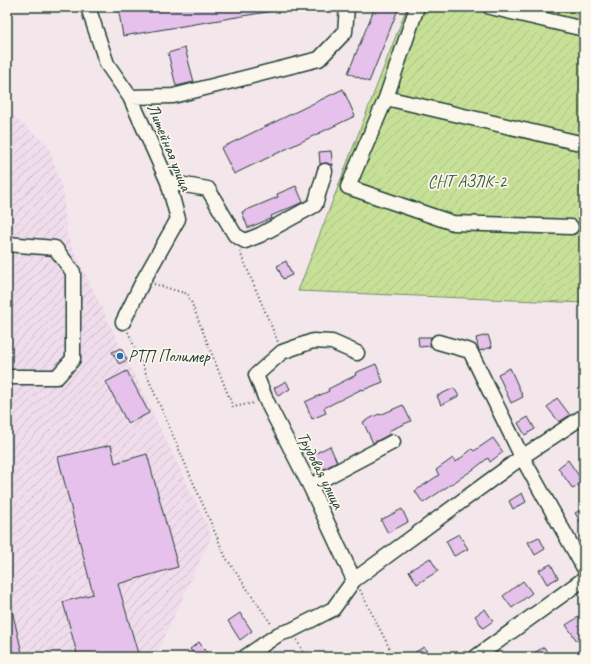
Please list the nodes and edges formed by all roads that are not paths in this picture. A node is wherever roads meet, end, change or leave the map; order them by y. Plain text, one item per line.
1 (88, 7) edge
2 (347, 7) edge
3 (417, 7) edge
4 (490, 7) edge
5 (584, 29) edge
6 (130, 97) junction
7 (386, 98) junction
8 (584, 144) edge
9 (324, 171) dead end
10 (168, 182) junction
11 (571, 226) dead end
12 (7, 244) edge
13 (123, 322) road end
14 (438, 342) dead end
15 (358, 353) dead end
16 (7, 377) edge
17 (584, 416) edge
18 (393, 442) dead end
19 (522, 457) junction
20 (311, 488) junction
21 (584, 568) edge
22 (584, 579) edge
23 (354, 580) junction
24 (245, 657) edge
25 (476, 657) edge

1 - 6 street, Литейная улица
2 - 6 street
3 - 7 street
4 - 5 street
6 - 10 street, Литейная улица
7 - 8 street
7 - 11 street
9 - 10 street
10 - 13 street, Литейная улица
12 - 16 street
14 - 19 street
15 - 20 street, Трудовая улица
17 - 19 street
18 - 20 street
19 - 21 street
19 - 23 street
20 - 23 street, Трудовая улица
22 - 25 street
23 - 24 street

